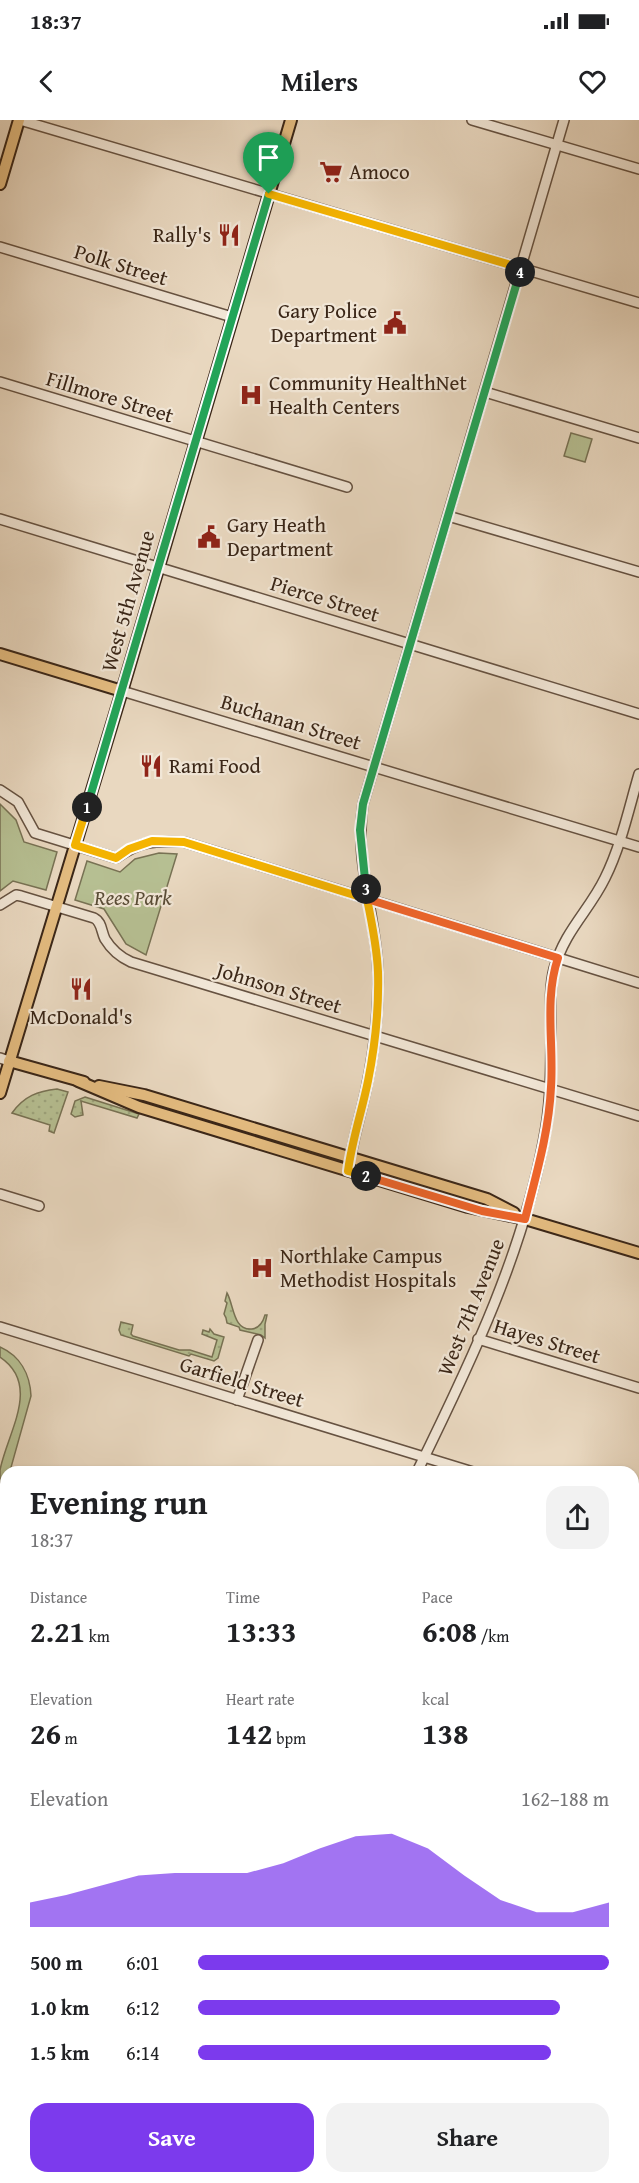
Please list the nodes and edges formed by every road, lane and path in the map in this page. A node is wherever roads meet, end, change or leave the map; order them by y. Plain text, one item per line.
1 (20, 120) edge
2 (291, 120) edge
3 (472, 120) edge
4 (564, 120) edge
5 (557, 145) junction
6 (639, 169) edge
7 (0, 184) edge
8 (269, 194) junction
9 (0, 247) edge
10 (521, 268) junction
11 (639, 303) edge
12 (232, 317) junction
13 (0, 382) edge
14 (485, 392) junction
15 (639, 438) edge
16 (195, 441) junction
17 (347, 487) dead end
18 (448, 516) junction
19 (0, 519) edge
20 (158, 567) junction
21 (639, 572) edge
22 (409, 644) junction
23 (0, 654) edge
24 (122, 691) junction
25 (639, 714) edge
26 (373, 767) junction
27 (639, 774) edge
28 (0, 789) edge
29 (619, 841) junction
30 (75, 845) junction
31 (639, 847) edge
32 (367, 899) junction
33 (0, 905) edge
34 (57, 906) junction
35 (558, 958) junction
36 (639, 983) edge
37 (374, 1035) junction
38 (5, 1060) edge
39 (78, 1081) junction
40 (551, 1089) junction
41 (0, 1093) edge
42 (213, 1116) junction
43 (639, 1116) edge
44 (209, 1128) junction
45 (350, 1157) junction
46 (348, 1171) junction
47 (0, 1194) edge
48 (39, 1206) dead end
49 (525, 1219) junction
50 (639, 1253) edge
51 (0, 1327) edge
52 (478, 1338) junction
53 (258, 1340) dead end
54 (639, 1388) edge
55 (237, 1400) junction
56 (424, 1457) junction
57 (420, 1466) edge
58 (453, 1466) edge

1 - 7 main road
1 - 8 street
2 - 8 main road, West 5th Avenue
3 - 5 street
4 - 5 street
5 - 6 street
5 - 10 street
8 - 10 street
8 - 12 main road, West 5th Avenue
9 - 12 street, Polk Street
10 - 11 street
10 - 14 street
12 - 16 main road, West 5th Avenue
13 - 16 street, Fillmore Street
14 - 15 street
14 - 18 street
16 - 17 street, Fillmore Street
16 - 20 main road, West 5th Avenue
18 - 21 street
18 - 22 street
19 - 20 street, Pierce Street
20 - 22 street, Pierce Street
20 - 24 main road, West 5th Avenue
22 - 25 street, Pierce Street
22 - 26 street
23 - 24 main road, Buchanan Street
24 - 26 street, Buchanan Street
24 - 30 main road, West 5th Avenue
26 - 29 street, Buchanan Street
26 - 32 street
27 - 29 street, West 7th Avenue
28 - 30 street
29 - 31 street, Buchanan Street
29 - 35 street, West 7th Avenue
30 - 32 street
30 - 34 main road, West 5th Avenue
32 - 35 street
32 - 37 street
33 - 34 street, Johnson Street
34 - 37 street, Johnson Street
34 - 38 main road, West 5th Avenue
35 - 36 street
35 - 40 street, West 7th Avenue
37 - 40 street, Johnson Street
37 - 45 street
38 - 39 main road
38 - 41 main road, West 5th Avenue
39 - 42 main road
39 - 44 main road
40 - 43 street, Johnson Street
40 - 49 street, West 7th Avenue
42 - 44 main road
42 - 45 main road
44 - 46 main road
45 - 46 street
45 - 49 main road
46 - 49 main road
47 - 48 street
49 - 50 main road
49 - 52 street, West 7th Avenue
51 - 55 street, Garfield Street
52 - 54 street, Hayes Street
52 - 56 street, West 7th Avenue
53 - 55 street
55 - 56 street, Garfield Street
56 - 57 street, West 7th Avenue
56 - 58 street, Garfield Street

